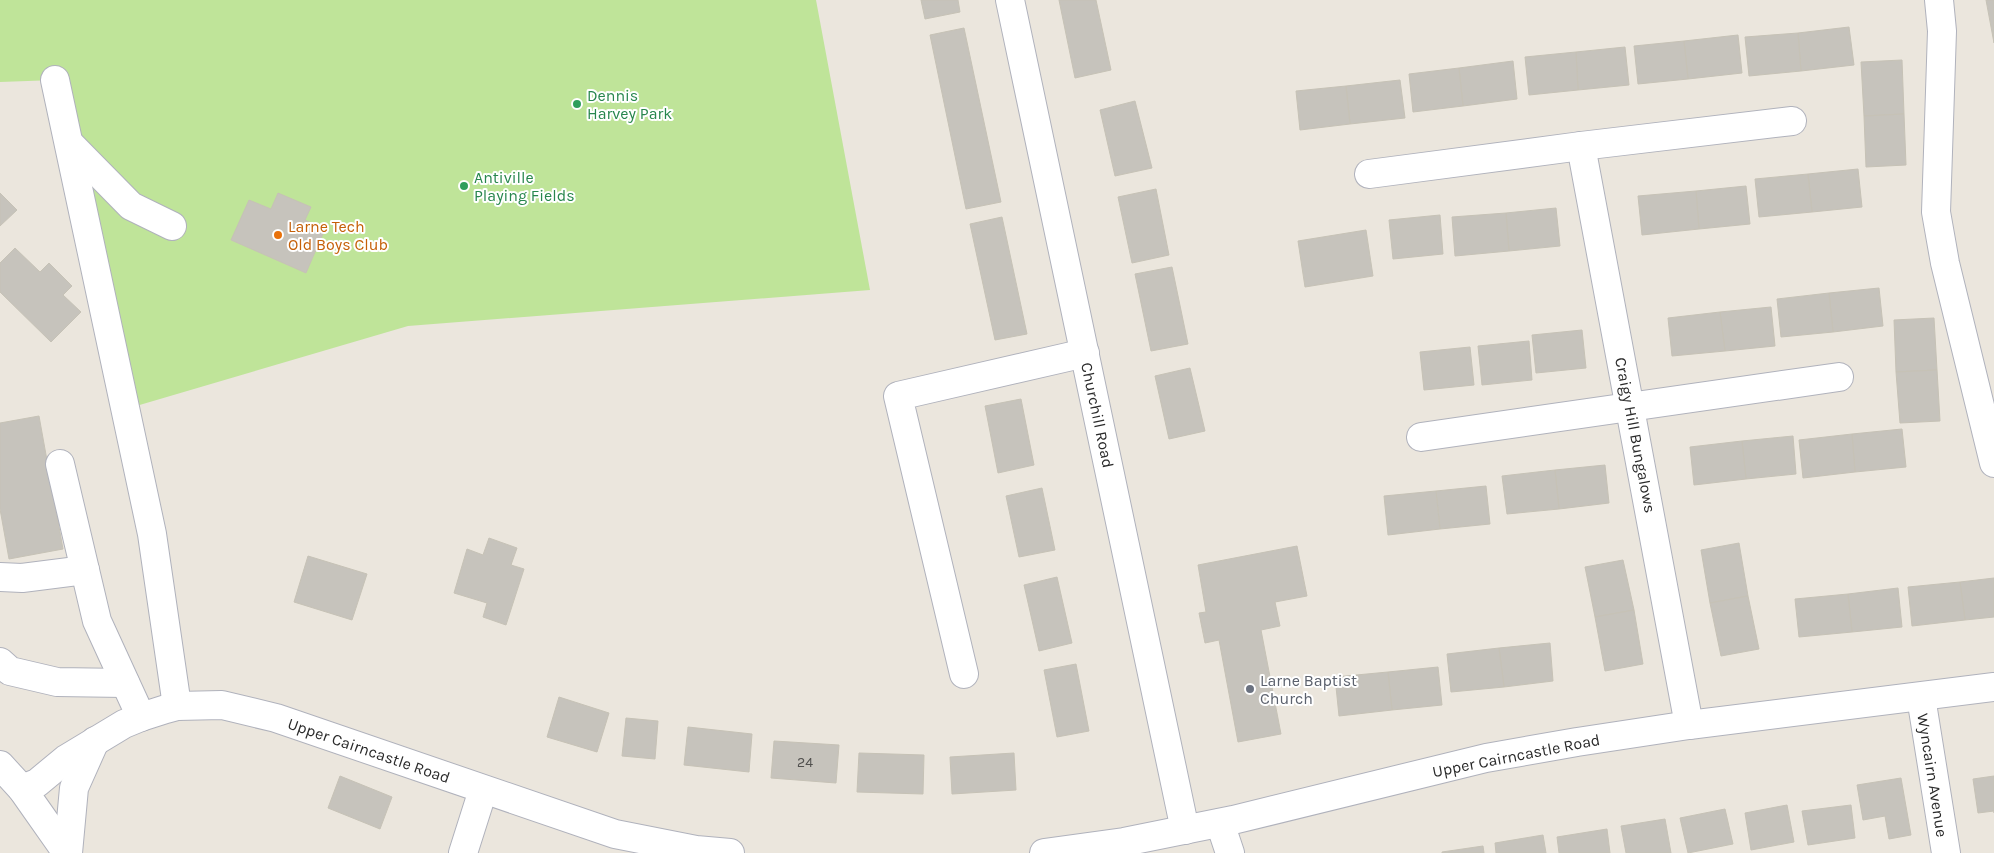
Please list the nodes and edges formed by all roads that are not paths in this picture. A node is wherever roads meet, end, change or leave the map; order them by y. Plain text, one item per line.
1 (1010, 0) edge
2 (1939, 0) edge
3 (55, 80) dead end
4 (1792, 122) dead end
5 (69, 143) junction
6 (1581, 146) junction
7 (1369, 174) dead end
8 (172, 226) dead end
9 (1085, 353) junction
10 (1839, 377) dead end
11 (1631, 406) junction
12 (1421, 437) dead end
13 (1994, 463) edge
14 (60, 464) dead end
15 (85, 570) junction
16 (0, 577) edge
17 (0, 662) edge
18 (964, 674) dead end
19 (125, 683) junction
20 (1994, 688) edge
21 (1921, 698) junction
22 (177, 706) junction
23 (141, 717) junction
24 (1689, 725) junction
25 (94, 741) junction
26 (0, 765) edge
27 (22, 789) junction
28 (483, 790) junction
29 (1220, 823) junction
30 (1185, 830) junction
31 (67, 853) edge
32 (463, 853) edge
33 (730, 853) edge
34 (1044, 853) edge
35 (1230, 853) edge
36 (1946, 853) edge

1 - 9 street, Churchill Road
2 - 13 street
3 - 5 street
4 - 6 street
5 - 8 street
5 - 22 street
6 - 7 street
6 - 11 street, Craigy Hill Bungalows
9 - 18 street
9 - 30 street, Churchill Road
10 - 11 street
11 - 12 street
11 - 24 street, Craigy Hill Bungalows
14 - 15 street
15 - 16 street
15 - 19 street
17 - 19 street
19 - 23 street
20 - 21 street, Upper Cairncastle Road
21 - 24 street, Upper Cairncastle Road
21 - 36 street, Wyncairn Avenue
22 - 23 street, Upper Cairncastle Road
22 - 28 street, Upper Cairncastle Road
23 - 25 street, Upper Cairncastle Road
24 - 29 street, Upper Cairncastle Road
25 - 27 street, Upper Cairncastle Road
25 - 31 street
26 - 27 street
27 - 31 street
28 - 32 street
28 - 33 street, Upper Cairncastle Road
29 - 30 street, Upper Cairncastle Road
29 - 35 street
30 - 34 street, Upper Cairncastle Road

